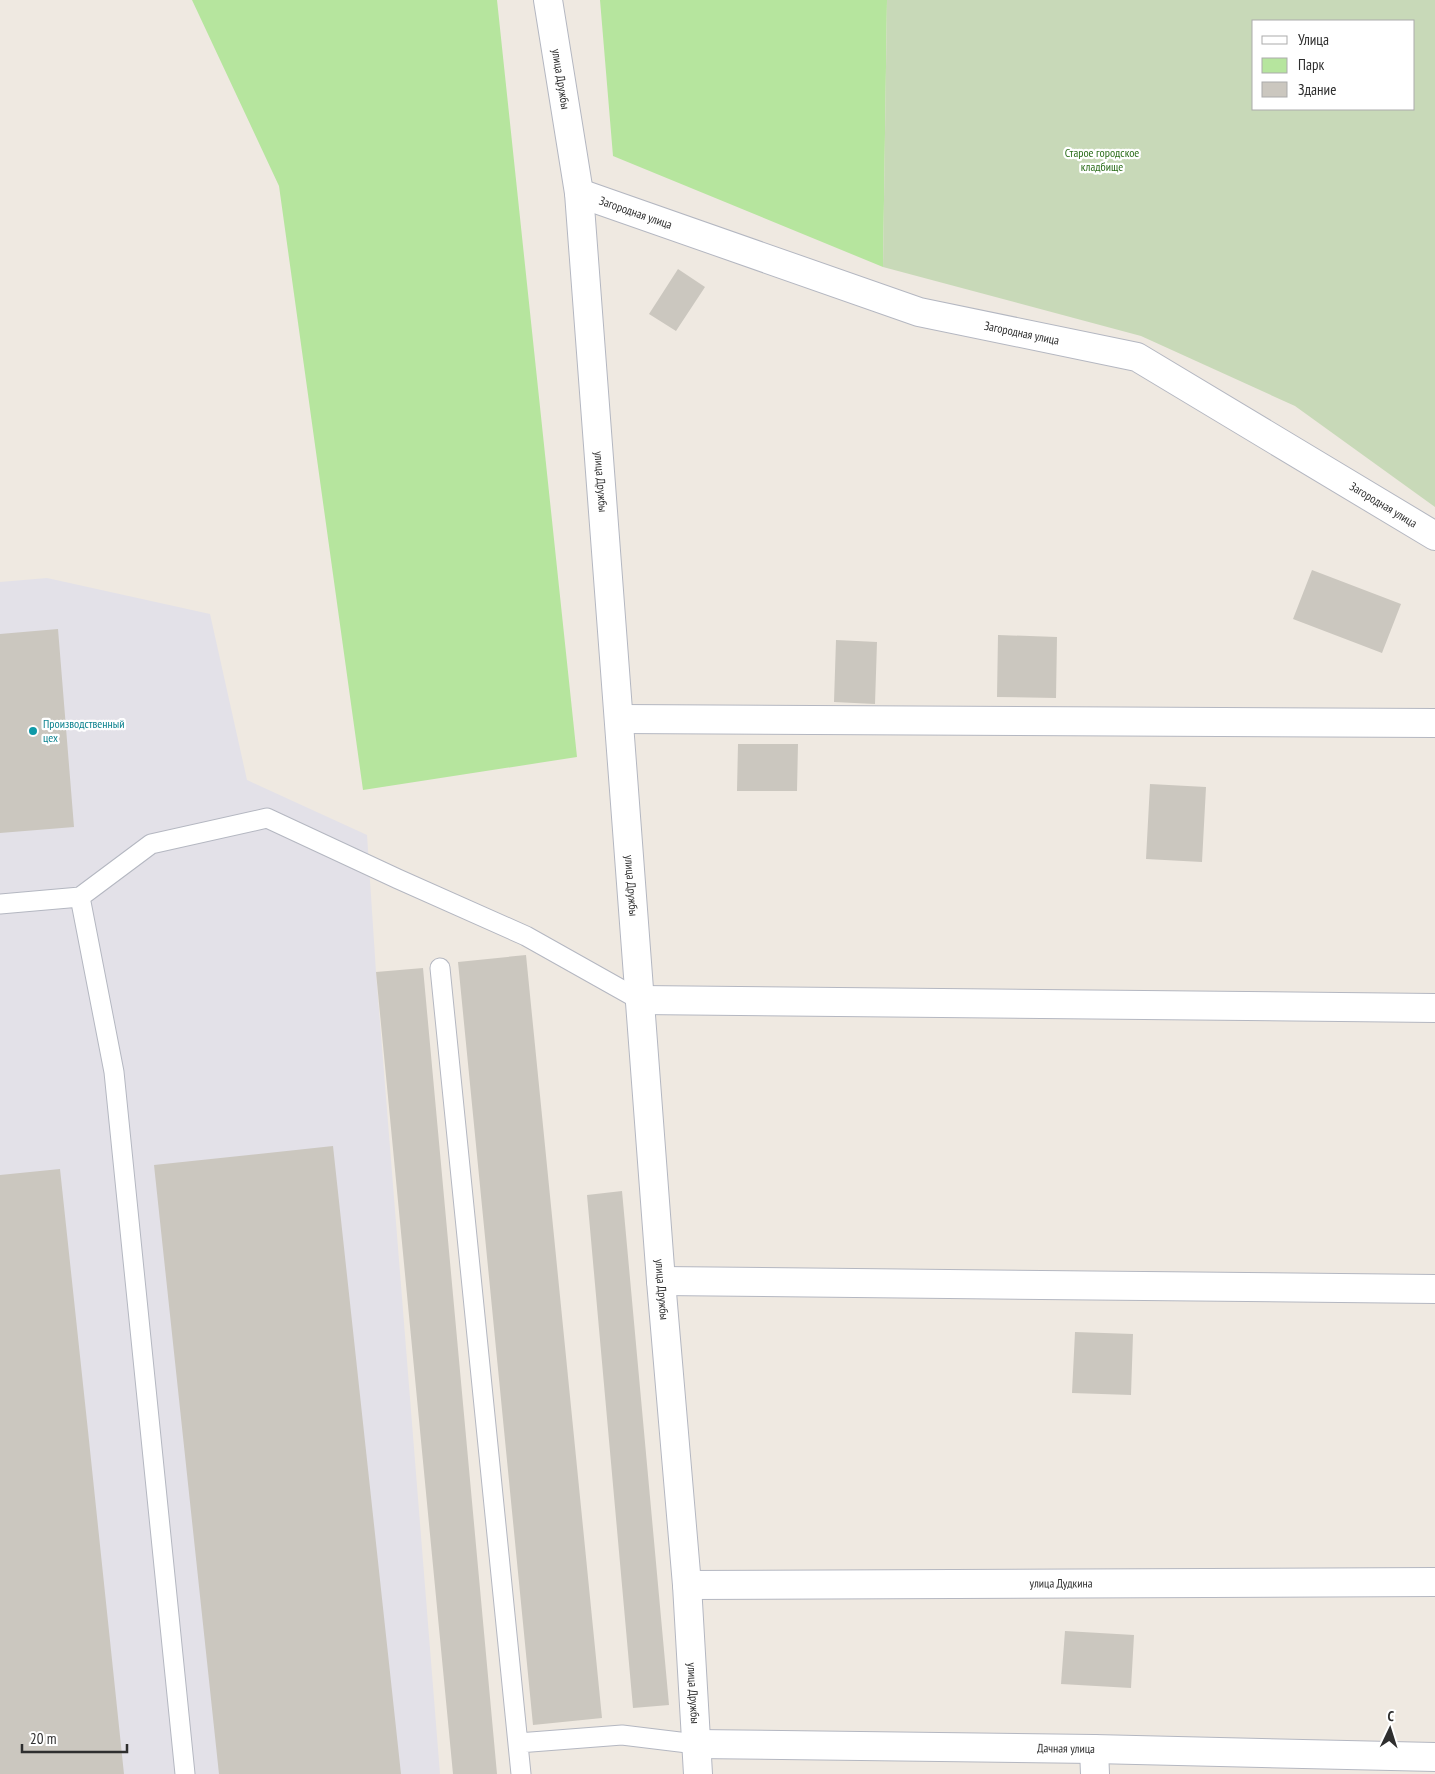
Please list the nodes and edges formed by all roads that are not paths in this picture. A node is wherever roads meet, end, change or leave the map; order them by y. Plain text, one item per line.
1 (548, 0) edge
2 (579, 193) junction
3 (1435, 536) edge
4 (619, 719) junction
5 (1435, 723) edge
6 (80, 897) junction
7 (0, 904) edge
8 (440, 968) dead end
9 (640, 1000) junction
10 (1435, 1008) edge
11 (661, 1282) junction
12 (1435, 1289) edge
13 (1435, 1582) edge
14 (687, 1585) junction
15 (518, 1743) junction
16 (696, 1744) junction
17 (1435, 1756) edge
18 (1095, 1761) edge
19 (185, 1774) edge
20 (521, 1774) edge
21 (698, 1774) edge

1 - 2 street, улица Дружбы
2 - 3 street, Загородная улица
2 - 4 street, улица Дружбы
4 - 5 street
4 - 9 street, улица Дружбы
6 - 7 lane
6 - 9 lane
6 - 19 lane
8 - 15 lane
9 - 10 street
9 - 11 street, улица Дружбы
11 - 12 street
11 - 14 street, улица Дружбы
13 - 14 street, улица Дудкина
14 - 16 street, улица Дружбы
15 - 16 lane
15 - 20 lane
16 - 18 street, Дачная улица
16 - 21 street, улица Дружбы
17 - 18 street, Дачная улица

